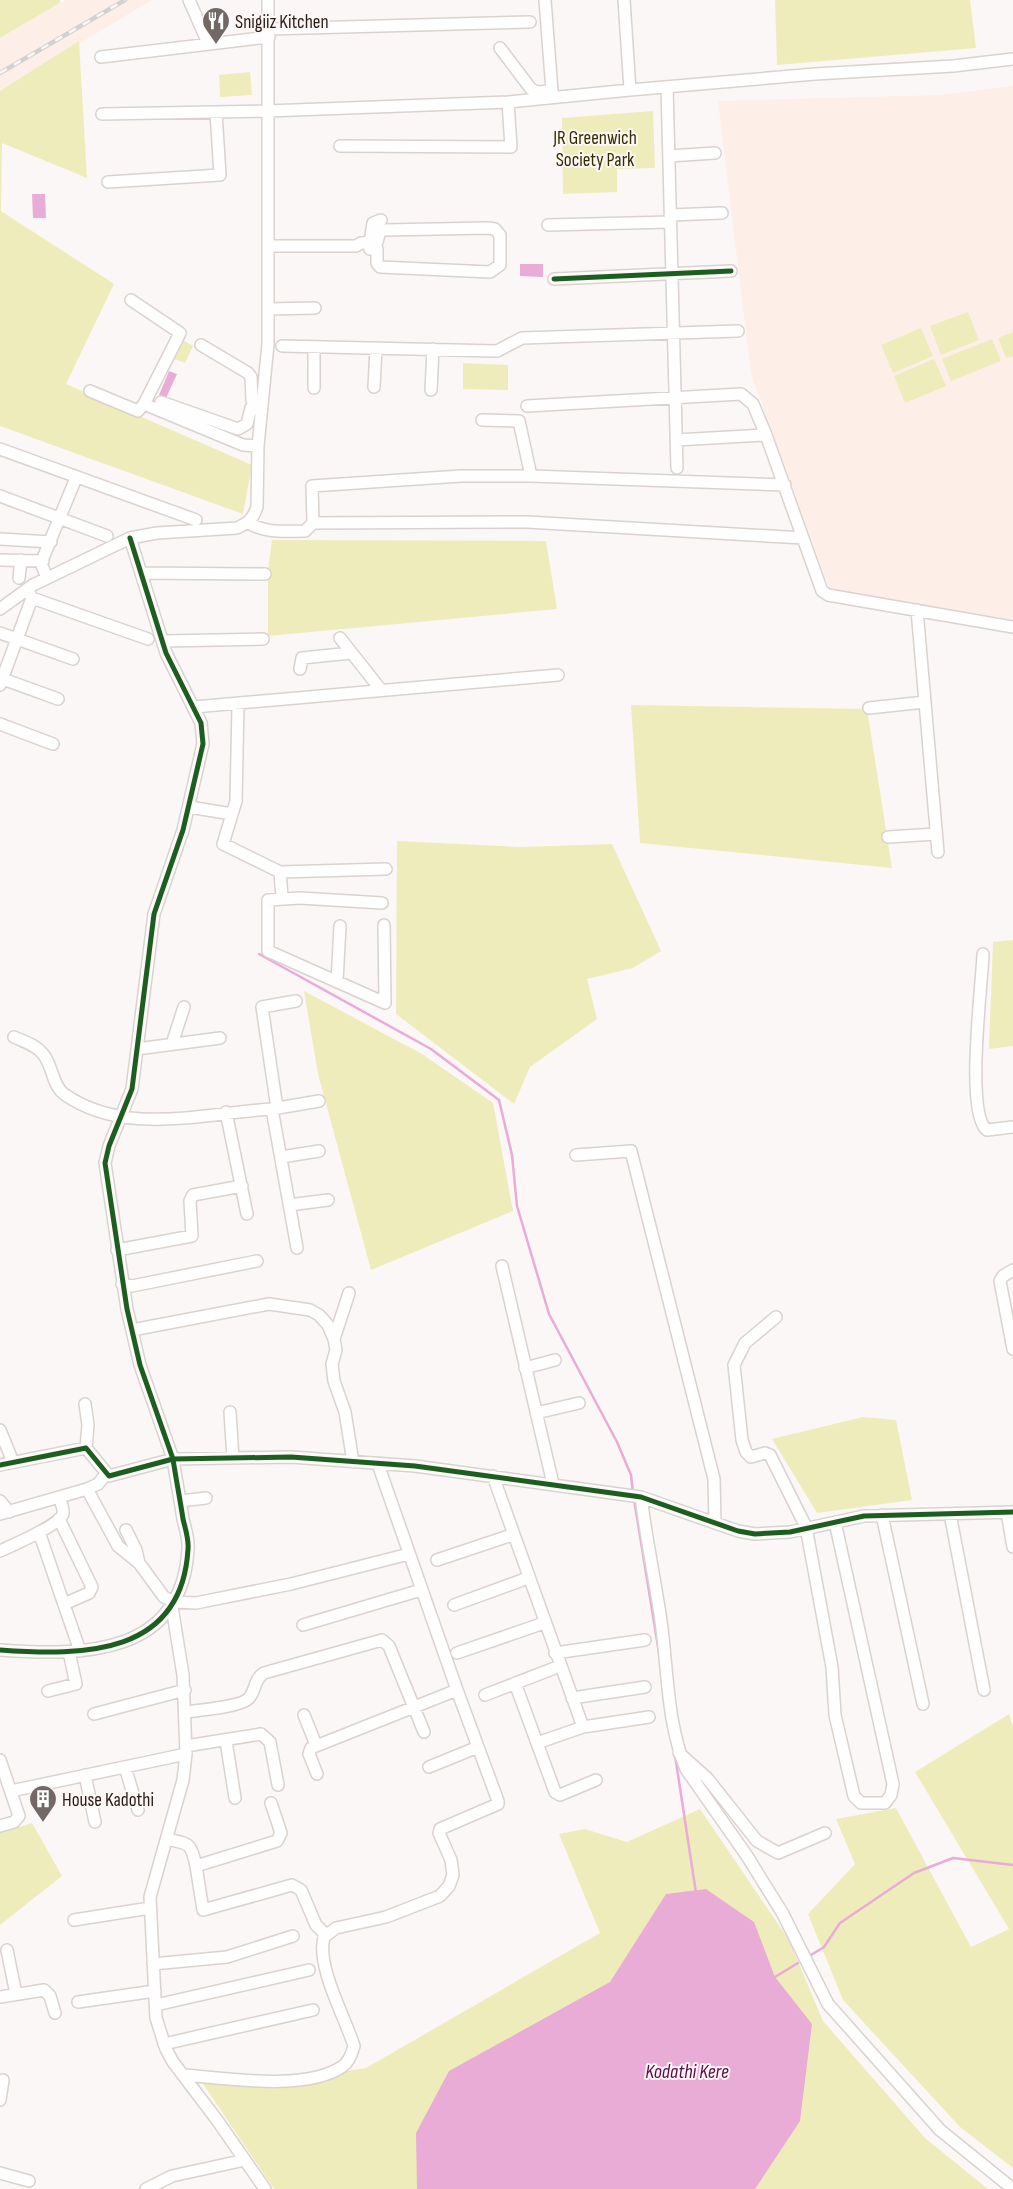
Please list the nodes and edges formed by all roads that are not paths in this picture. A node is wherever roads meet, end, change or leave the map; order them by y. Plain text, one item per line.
1 (189, 0) edge
2 (268, 0) edge
3 (545, 0) edge
4 (624, 0) edge
5 (530, 22) dead end
6 (269, 33) junction
7 (208, 43) junction
8 (500, 48) dead end
9 (101, 57) dead end
10 (1013, 60) edge
11 (630, 87) junction
12 (667, 87) junction
13 (552, 91) junction
14 (508, 102) junction
15 (268, 111) junction
16 (216, 112) junction
17 (102, 114) dead end
18 (340, 146) dead end
19 (715, 153) dead end
20 (669, 156) junction
21 (108, 182) dead end
22 (722, 213) dead end
23 (671, 219) junction
24 (381, 220) dead end
25 (548, 225) dead end
26 (374, 245) junction
27 (268, 246) junction
28 (732, 271) dead end
29 (381, 273) dead end
30 (672, 274) junction
31 (554, 279) dead end
32 (131, 300) dead end
33 (315, 308) dead end
34 (268, 309) junction
35 (738, 331) dead end
36 (673, 333) junction
37 (201, 346) dead end
38 (282, 346) dead end
39 (314, 347) junction
40 (376, 348) junction
41 (433, 349) junction
42 (374, 387) dead end
43 (314, 388) dead end
44 (432, 390) dead end
45 (90, 391) dead end
46 (675, 399) junction
47 (161, 402) dead end
48 (144, 404) junction
49 (257, 405) junction
50 (527, 406) dead end
51 (482, 420) dead end
52 (766, 435) junction
53 (676, 440) junction
54 (258, 446) junction
55 (0, 449) edge
56 (677, 468) dead end
57 (531, 476) junction
58 (76, 478) junction
59 (785, 486) junction
60 (0, 496) edge
61 (60, 517) junction
62 (196, 520) dead end
63 (249, 523) junction
64 (313, 523) junction
65 (107, 536) dead end
66 (130, 538) junction
67 (803, 538) junction
68 (0, 540) edge
69 (51, 542) junction
70 (0, 560) edge
71 (21, 560) junction
72 (43, 560) junction
73 (141, 573) junction
74 (265, 574) dead end
75 (19, 578) dead end
76 (47, 578) junction
77 (30, 594) junction
78 (0, 609) edge
79 (917, 610) junction
80 (1013, 627) edge
81 (0, 633) edge
82 (340, 638) dead end
83 (17, 639) junction
84 (148, 639) dead end
85 (263, 639) dead end
86 (162, 641) junction
87 (351, 653) junction
88 (73, 659) dead end
89 (300, 669) dead end
90 (558, 675) dead end
91 (1, 681) edge
92 (382, 690) junction
93 (58, 699) dead end
94 (925, 702) junction
95 (238, 705) junction
96 (194, 708) junction
97 (869, 708) dead end
98 (0, 724) edge
99 (53, 744) dead end
100 (189, 807) junction
101 (232, 814) junction
102 (936, 834) junction
103 (888, 837) dead end
104 (938, 852) dead end
105 (386, 869) dead end
106 (280, 872) junction
107 (282, 897) junction
108 (382, 903) dead end
109 (340, 926) dead end
110 (384, 926) dead end
111 (983, 954) dead end
112 (337, 982) junction
113 (296, 1001) dead end
114 (184, 1007) dead end
115 (14, 1038) dead end
116 (220, 1038) dead end
117 (172, 1044) junction
118 (137, 1049) junction
119 (319, 1102) dead end
120 (274, 1108) junction
121 (226, 1112) junction
122 (121, 1118) junction
123 (1013, 1128) edge
124 (319, 1151) dead end
125 (576, 1155) dead end
126 (281, 1157) junction
127 (242, 1186) junction
128 (328, 1200) dead end
129 (289, 1205) junction
130 (248, 1214) dead end
131 (297, 1248) dead end
132 (117, 1250) junction
133 (257, 1261) dead end
134 (502, 1266) dead end
135 (1013, 1270) edge
136 (122, 1284) junction
137 (348, 1293) dead end
138 (1010, 1314) edge
139 (776, 1317) dead end
140 (132, 1330) junction
141 (334, 1340) junction
142 (1013, 1349) edge
143 (556, 1360) dead end
144 (525, 1368) junction
145 (579, 1403) dead end
146 (85, 1404) dead end
147 (230, 1412) dead end
148 (536, 1413) junction
149 (0, 1430) edge
150 (86, 1448) junction
151 (233, 1458) junction
152 (173, 1459) junction
153 (14, 1462) junction
154 (353, 1462) junction
155 (378, 1464) junction
156 (0, 1465) edge
157 (106, 1474) junction
158 (493, 1476) junction
159 (553, 1484) junction
160 (87, 1489) junction
161 (642, 1497) junction
162 (206, 1498) dead end
163 (60, 1499) junction
164 (0, 1501) edge
165 (180, 1501) junction
166 (1010, 1512) edge
167 (4, 1513) edge
168 (950, 1514) junction
169 (882, 1515) junction
170 (59, 1519) junction
171 (835, 1522) junction
172 (715, 1523) junction
173 (806, 1527) junction
174 (126, 1530) dead end
175 (40, 1532) junction
176 (512, 1535) junction
177 (1013, 1547) edge
178 (0, 1552) edge
179 (409, 1554) junction
180 (437, 1560) dead end
181 (139, 1563) junction
182 (528, 1578) junction
183 (422, 1590) junction
184 (64, 1604) junction
185 (173, 1604) junction
186 (454, 1605) dead end
187 (544, 1623) junction
188 (303, 1626) dead end
189 (645, 1640) dead end
190 (0, 1650) edge
191 (75, 1651) junction
192 (457, 1653) dead end
193 (555, 1653) junction
194 (560, 1666) junction
195 (515, 1683) junction
196 (645, 1686) dead end
197 (184, 1690) junction
198 (457, 1690) junction
199 (984, 1690) dead end
200 (48, 1691) dead end
201 (486, 1695) dead end
202 (572, 1698) junction
203 (923, 1704) dead end
204 (414, 1707) junction
205 (186, 1712) junction
206 (94, 1714) dead end
207 (304, 1715) dead end
208 (649, 1717) dead end
209 (583, 1727) junction
210 (424, 1732) dead end
211 (226, 1741) junction
212 (537, 1743) junction
213 (316, 1745) junction
214 (478, 1747) junction
215 (186, 1750) junction
216 (679, 1753) junction
217 (0, 1760) edge
218 (126, 1767) junction
219 (429, 1767) dead end
220 (317, 1774) dead end
221 (85, 1775) junction
222 (596, 1780) dead end
223 (278, 1785) dead end
224 (11, 1791) junction
225 (235, 1798) dead end
226 (271, 1803) dead end
227 (138, 1810) dead end
228 (95, 1822) dead end
229 (0, 1826) edge
230 (825, 1833) dead end
231 (166, 1839) junction
232 (196, 1866) junction
233 (150, 1908) junction
234 (74, 1920) dead end
235 (326, 1935) junction
236 (293, 1936) dead end
237 (7, 1950) dead end
238 (153, 1964) junction
239 (309, 1970) dead end
240 (155, 1991) junction
241 (16, 1994) junction
242 (0, 1997) edge
243 (78, 2002) dead end
244 (156, 2005) junction
245 (313, 2010) dead end
246 (55, 2013) dead end
247 (164, 2044) junction
248 (184, 2075) junction
249 (3, 2080) dead end
250 (0, 2100) edge
251 (245, 2160) junction
252 (0, 2173) edge
253 (29, 2181) dead end
254 (1013, 2188) edge
255 (146, 2189) edge
256 (265, 2189) edge

1 - 7 street
2 - 6 street
3 - 13 street
4 - 11 street
5 - 6 street
6 - 7 street
6 - 15 street
7 - 9 street
8 - 13 street
10 - 12 street
11 - 12 street
11 - 13 street
11 - 14 street
12 - 20 street
14 - 15 street
14 - 18 street
15 - 16 street
15 - 27 street
16 - 17 street
16 - 21 street
19 - 20 street
20 - 23 street
22 - 23 street
23 - 25 street
23 - 30 street
24 - 26 street
26 - 26 street
26 - 27 street
26 - 29 street
27 - 34 street
28 - 30 street
30 - 31 street
30 - 36 street
32 - 48 street
33 - 34 street
34 - 49 street
35 - 36 street
36 - 41 street
36 - 46 street
37 - 49 street
38 - 39 street
39 - 40 street
39 - 43 street
40 - 41 street
40 - 42 street
41 - 44 street
45 - 48 street
46 - 50 street
46 - 52 street
46 - 53 street
47 - 49 street
48 - 54 street
49 - 54 street
51 - 57 street
52 - 53 street
52 - 59 street
53 - 56 street
54 - 63 street
55 - 58 street
57 - 59 street
57 - 64 street
58 - 61 street
58 - 62 street
59 - 67 street
60 - 61 street
61 - 65 street
61 - 69 street
63 - 64 street
63 - 66 street
64 - 67 street
66 - 73 street
66 - 76 street
67 - 79 street
68 - 69 street
69 - 72 street
70 - 71 street
71 - 72 street
71 - 75 street
72 - 76 street
73 - 74 street
73 - 86 street
76 - 77 street
77 - 78 street
77 - 83 street
77 - 84 street
79 - 80 street
79 - 94 street
81 - 83 street
82 - 87 street
83 - 88 street
83 - 91 street
85 - 86 street
86 - 96 street
87 - 89 street
87 - 92 street
90 - 92 street
91 - 93 street
92 - 95 street
94 - 97 street
94 - 102 street
95 - 96 street
95 - 101 street
96 - 100 street
98 - 99 street
100 - 101 street
100 - 118 street
101 - 106 street
102 - 103 street
102 - 104 street
105 - 106 street
106 - 107 street
107 - 108 street
107 - 112 street
109 - 112 street
110 - 112 street
111 - 123 street
113 - 120 street
114 - 117 street
115 - 122 street
116 - 117 street
117 - 118 street
118 - 122 street
119 - 120 street
120 - 121 street
120 - 126 street
121 - 122 street
121 - 127 street
122 - 132 street
124 - 126 street
125 - 172 street
126 - 129 street
127 - 130 street
127 - 132 street
128 - 129 street
129 - 131 street
132 - 136 street
133 - 136 street
134 - 144 street
135 - 138 street
136 - 140 street
137 - 141 street
138 - 142 street
139 - 173 street
140 - 141 street
140 - 152 street
141 - 154 street
143 - 144 street
144 - 148 street
145 - 148 street
146 - 150 street
147 - 151 street
148 - 159 street
149 - 153 street
150 - 153 street
150 - 157 street
151 - 152 street
151 - 154 street
152 - 157 street
152 - 165 street
153 - 156 street
154 - 155 street
155 - 158 street
155 - 179 street
157 - 160 street
158 - 159 street
158 - 176 street
159 - 161 street
160 - 163 street
160 - 181 street
161 - 172 street
161 - 216 street
162 - 165 street
163 - 167 street
163 - 170 street
164 - 167 street
165 - 185 street
166 - 168 street
166 - 177 street
168 - 169 street
168 - 199 street
169 - 171 street
169 - 203 street
170 - 175 street
170 - 184 street
171 - 173 street
171 - 173 street
172 - 173 street
174 - 181 street
175 - 178 street
175 - 184 street
176 - 180 street
176 - 182 street
179 - 183 street
179 - 185 street
181 - 185 street
182 - 186 street
182 - 187 street
183 - 188 street
183 - 198 street
184 - 191 street
185 - 191 street
185 - 197 street
187 - 192 street
187 - 193 street
189 - 193 street
190 - 191 street
191 - 200 street
193 - 194 street
194 - 195 street
194 - 202 street
195 - 201 street
195 - 212 street
196 - 202 street
197 - 205 street
197 - 206 street
198 - 204 street
198 - 214 street
202 - 209 street
204 - 205 street
204 - 210 street
204 - 213 street
205 - 215 street
207 - 213 street
208 - 209 street
209 - 212 street
211 - 215 street
211 - 223 street
211 - 225 street
212 - 222 street
213 - 220 street
214 - 219 street
214 - 235 street
215 - 218 street
215 - 231 street
216 - 230 street
216 - 254 street
217 - 224 street
218 - 221 street
218 - 227 street
221 - 224 street
221 - 228 street
224 - 229 street
226 - 232 street
231 - 232 street
231 - 233 street
232 - 235 street
233 - 234 street
233 - 238 street
235 - 248 street
236 - 238 street
237 - 241 street
238 - 240 street
239 - 244 street
240 - 243 street
240 - 244 street
241 - 242 street
241 - 246 street
244 - 247 street
245 - 247 street
247 - 248 street
248 - 251 street
249 - 250 street
251 - 255 street
251 - 256 street
252 - 253 street

